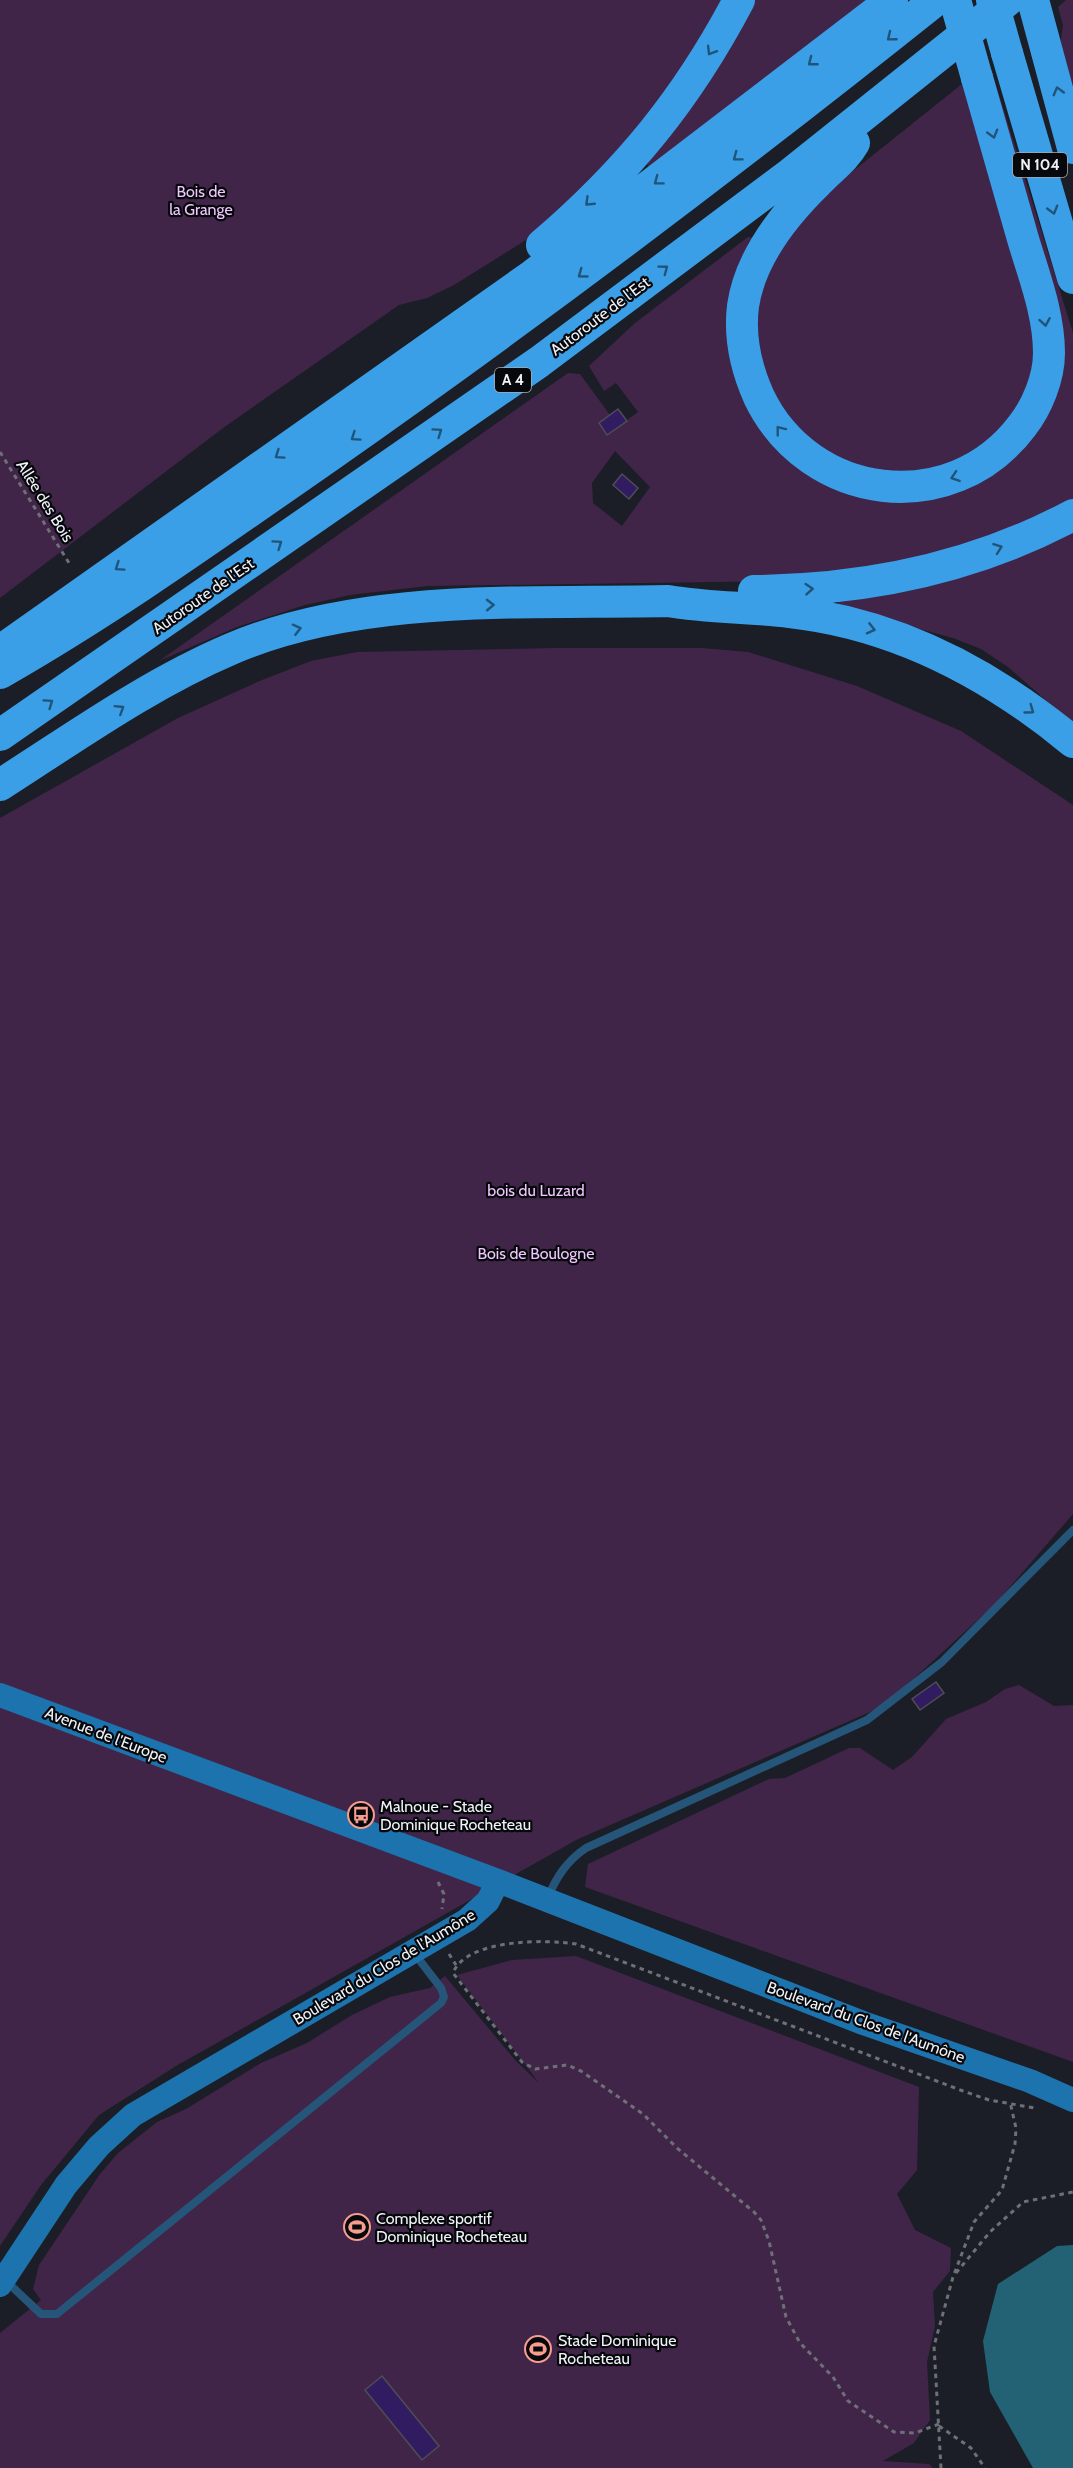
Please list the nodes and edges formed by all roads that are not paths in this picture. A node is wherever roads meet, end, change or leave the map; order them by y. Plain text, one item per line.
1 (739, 0) edge
2 (892, 0) edge
3 (936, 0) edge
4 (955, 0) edge
5 (992, 0) edge
6 (1008, 0) edge
7 (1037, 14) edge
8 (874, 108) junction
9 (1073, 148) edge
10 (1073, 278) edge
11 (406, 365) junction
12 (1073, 515) edge
13 (668, 601) junction
14 (0, 651) edge
15 (0, 673) edge
16 (0, 735) edge
17 (1073, 742) edge
18 (0, 785) edge
19 (1073, 1530) edge
20 (0, 1695) edge
21 (498, 1881) junction
22 (546, 1900) junction
23 (413, 1952) junction
24 (1073, 2100) edge
25 (2, 2282) edge

1 -> 11 highway
2 -> 11 highway
3 -> 15 highway
4 -> 8 highway, bridge
5 -> 10 highway, N 104, bridge
6 - 8 highway, Autoroute de l’Est / A 4
9 -> 7 highway
16 -> 8 highway, Autoroute de l’Est / A 4
11 -> 14 highway
13 -> 12 highway
13 -> 17 highway
18 -> 13 highway
19 - 22 lane
20 - 21 main road, Avenue de l'Europe
21 - 22 main road, Boulevard du Clos de l'Aumône
21 - 23 main road, Boulevard du Clos de l'Aumône
22 - 24 main road, Boulevard du Clos de l'Aumône
23 - 25 main road, Boulevard du Clos de l'Aumône
23 - 25 lane

